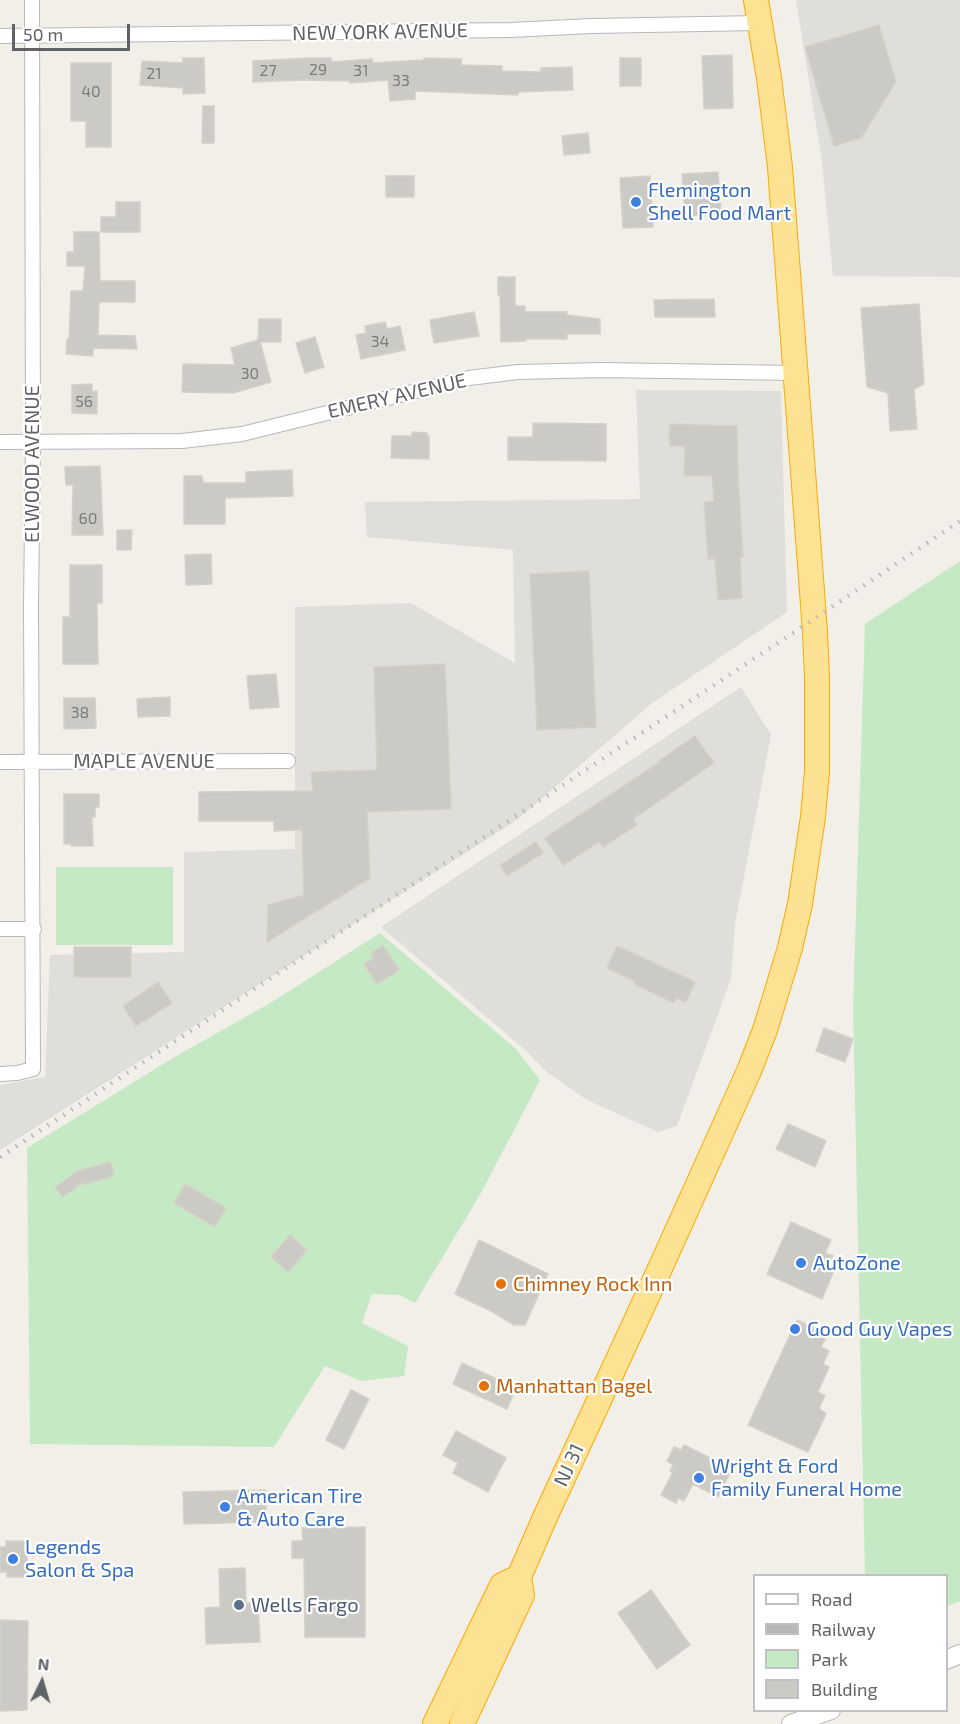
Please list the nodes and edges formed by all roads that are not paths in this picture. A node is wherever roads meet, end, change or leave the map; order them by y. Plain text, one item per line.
1 (32, 0) edge
2 (758, 12) edge
3 (0, 36) edge
4 (32, 36) junction
5 (796, 373) junction
6 (0, 441) edge
7 (33, 441) junction
8 (288, 761) dead end
9 (0, 762) edge
10 (33, 762) junction
11 (0, 929) edge
12 (34, 929) junction
13 (0, 1074) edge
14 (519, 1577) junction
15 (825, 1712) edge
16 (435, 1724) edge
17 (462, 1724) edge
18 (791, 1724) edge

1 - 4 street, ELWOOD AVENUE
2 - 4 street, NEW YORK AVENUE
2 - 5 highway, NJ 31
3 - 4 street, NEW YORK AVENUE
4 - 7 street, ELWOOD AVENUE
5 - 7 street, EMERY AVENUE
5 - 14 highway, NJ 31 / NJ 31
6 - 7 street, EMERY AVENUE
7 - 10 street, ELWOOD AVENUE
8 - 10 street, MAPLE AVENUE
9 - 10 street, MAPLE AVENUE
10 - 12 street, ELWOOD AVENUE
11 - 12 street
12 - 13 street, ELWOOD AVENUE
14 - 16 highway, NJ 31 / NJ 31
14 - 17 highway, NJ 31 / NJ 31
15 - 18 street

